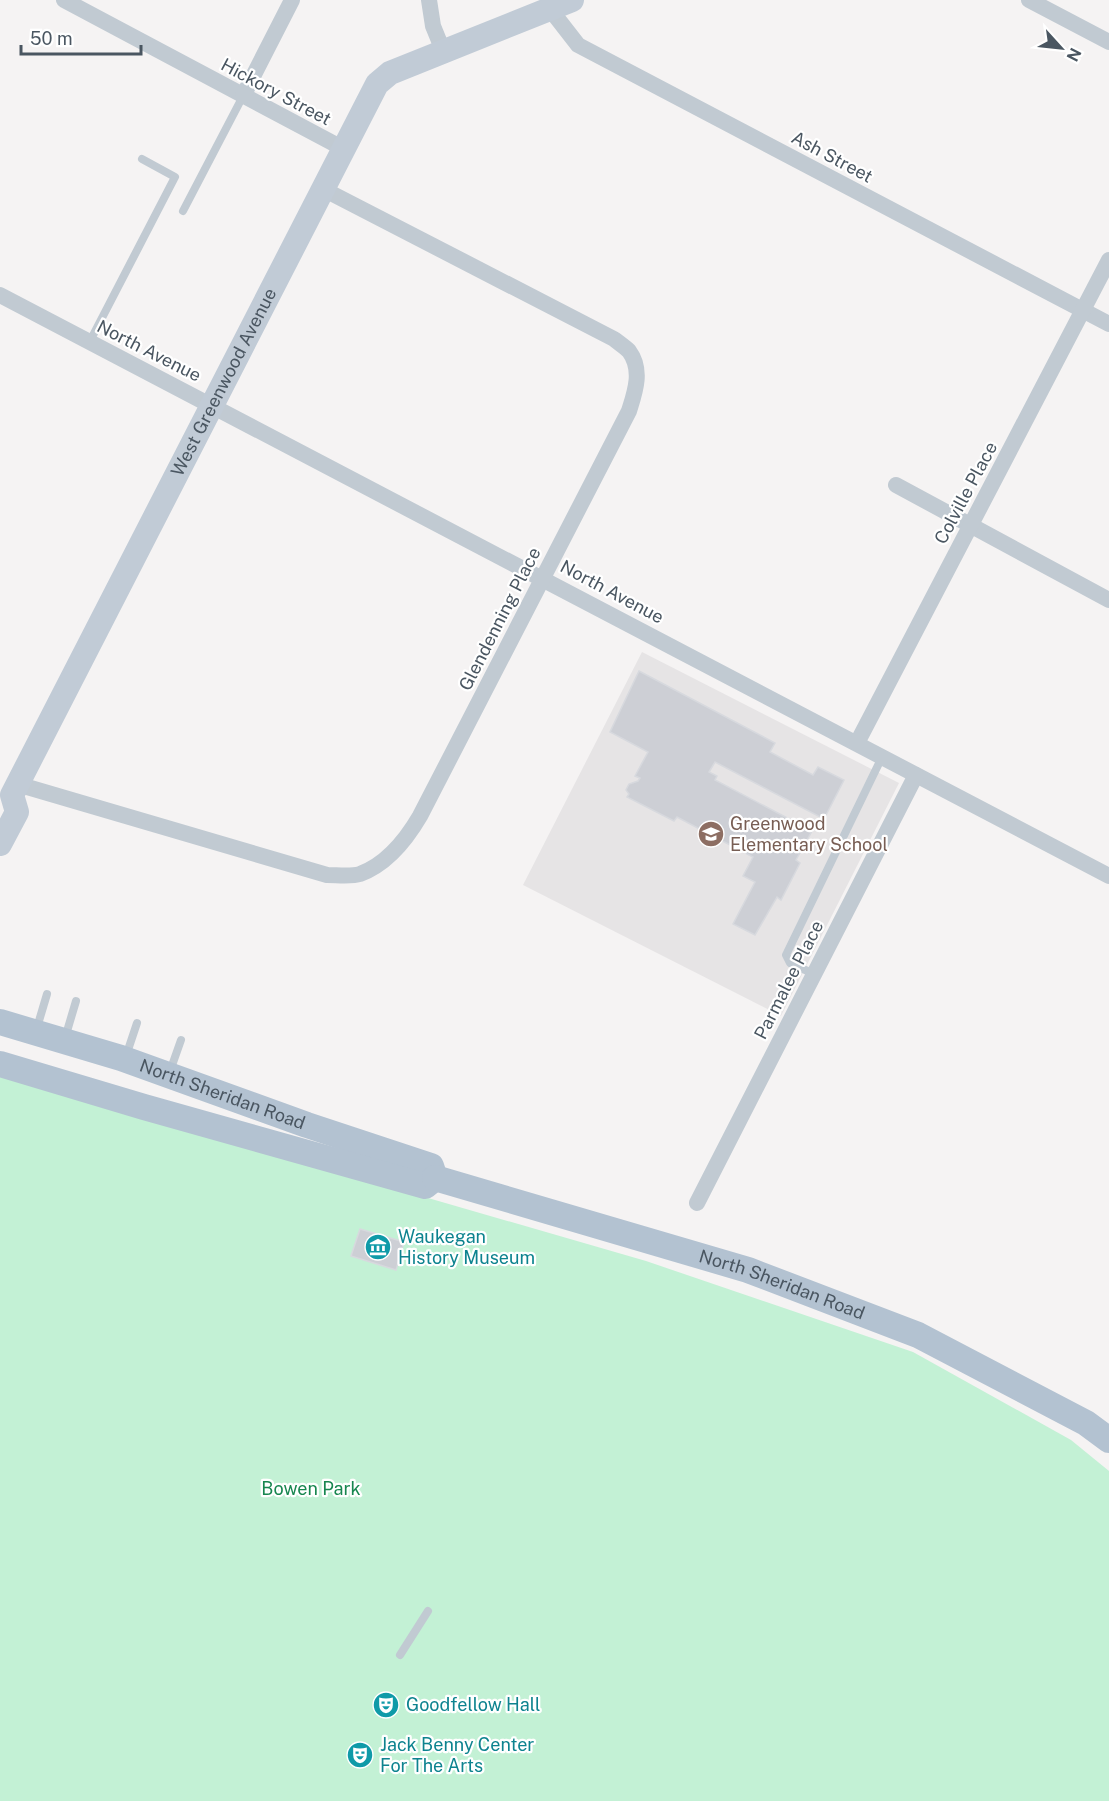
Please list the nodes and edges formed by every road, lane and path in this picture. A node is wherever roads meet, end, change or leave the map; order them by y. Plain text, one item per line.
1 (64, 0) edge
2 (292, 0) edge
3 (429, 0) edge
4 (1029, 0) edge
5 (561, 4) edge
6 (1109, 42) edge
7 (444, 53) junction
8 (243, 96) junction
9 (344, 149) junction
10 (142, 159) dead end
11 (323, 189) junction
12 (183, 211) dead end
13 (1109, 260) edge
14 (0, 295) edge
15 (1084, 310) junction
16 (1109, 324) edge
17 (90, 343) junction
18 (212, 406) junction
19 (896, 485) dead end
20 (971, 527) junction
21 (543, 578) junction
22 (1109, 600) edge
23 (857, 743) junction
24 (882, 757) junction
25 (916, 775) junction
26 (10, 793) edge
27 (0, 844) edge
28 (1109, 876) edge
29 (814, 974) junction
30 (47, 994) dead end
31 (76, 1001) dead end
32 (0, 1022) edge
33 (137, 1023) dead end
34 (35, 1033) junction
35 (181, 1040) dead end
36 (64, 1041) junction
37 (125, 1060) junction
38 (0, 1064) edge
39 (169, 1075) junction
40 (435, 1178) junction
41 (697, 1203) dead end
42 (1109, 1440) edge
43 (428, 1611) dead end
44 (400, 1655) dead end

1 - 8 street, Hickory Street
2 - 8 street
3 - 7 street
4 - 6 street
5 - 7 street, West Greenwood Avenue
5 - 15 street, Ash Street
7 - 9 street, West Greenwood Avenue
8 - 9 street, Hickory Street
8 - 12 lane
9 - 11 street, West Greenwood Avenue
10 - 17 lane
11 - 18 street, West Greenwood Avenue
11 - 21 street, Glendenning Place
13 - 15 street, Colville Place
14 - 17 street, North Avenue
15 - 16 street, Ash Street
15 - 20 street, Colville Place
17 - 18 street, North Avenue
18 - 21 street, North Avenue
18 - 26 street, West Greenwood Avenue
19 - 20 street
20 - 22 street
20 - 23 street, Colville Place
21 - 23 street, North Avenue
21 - 26 street, Glendenning Place
23 - 24 street, North Avenue
24 - 25 street, North Avenue
24 - 29 lane
25 - 28 street, North Avenue
25 - 29 street, Parmalee Place
26 - 27 street, West Greenwood Avenue
29 - 41 street, Parmalee Place
30 - 34 lane
31 - 36 lane
32 - 34 main road, North Sheridan Road
33 - 37 lane
34 - 36 main road, North Sheridan Road
35 - 39 lane
36 - 37 main road, North Sheridan Road
37 - 39 main road, North Sheridan Road
38 - 40 main road, North Sheridan Road
39 - 40 main road, North Sheridan Road
40 - 42 main road, North Sheridan Road
43 - 44 lane

